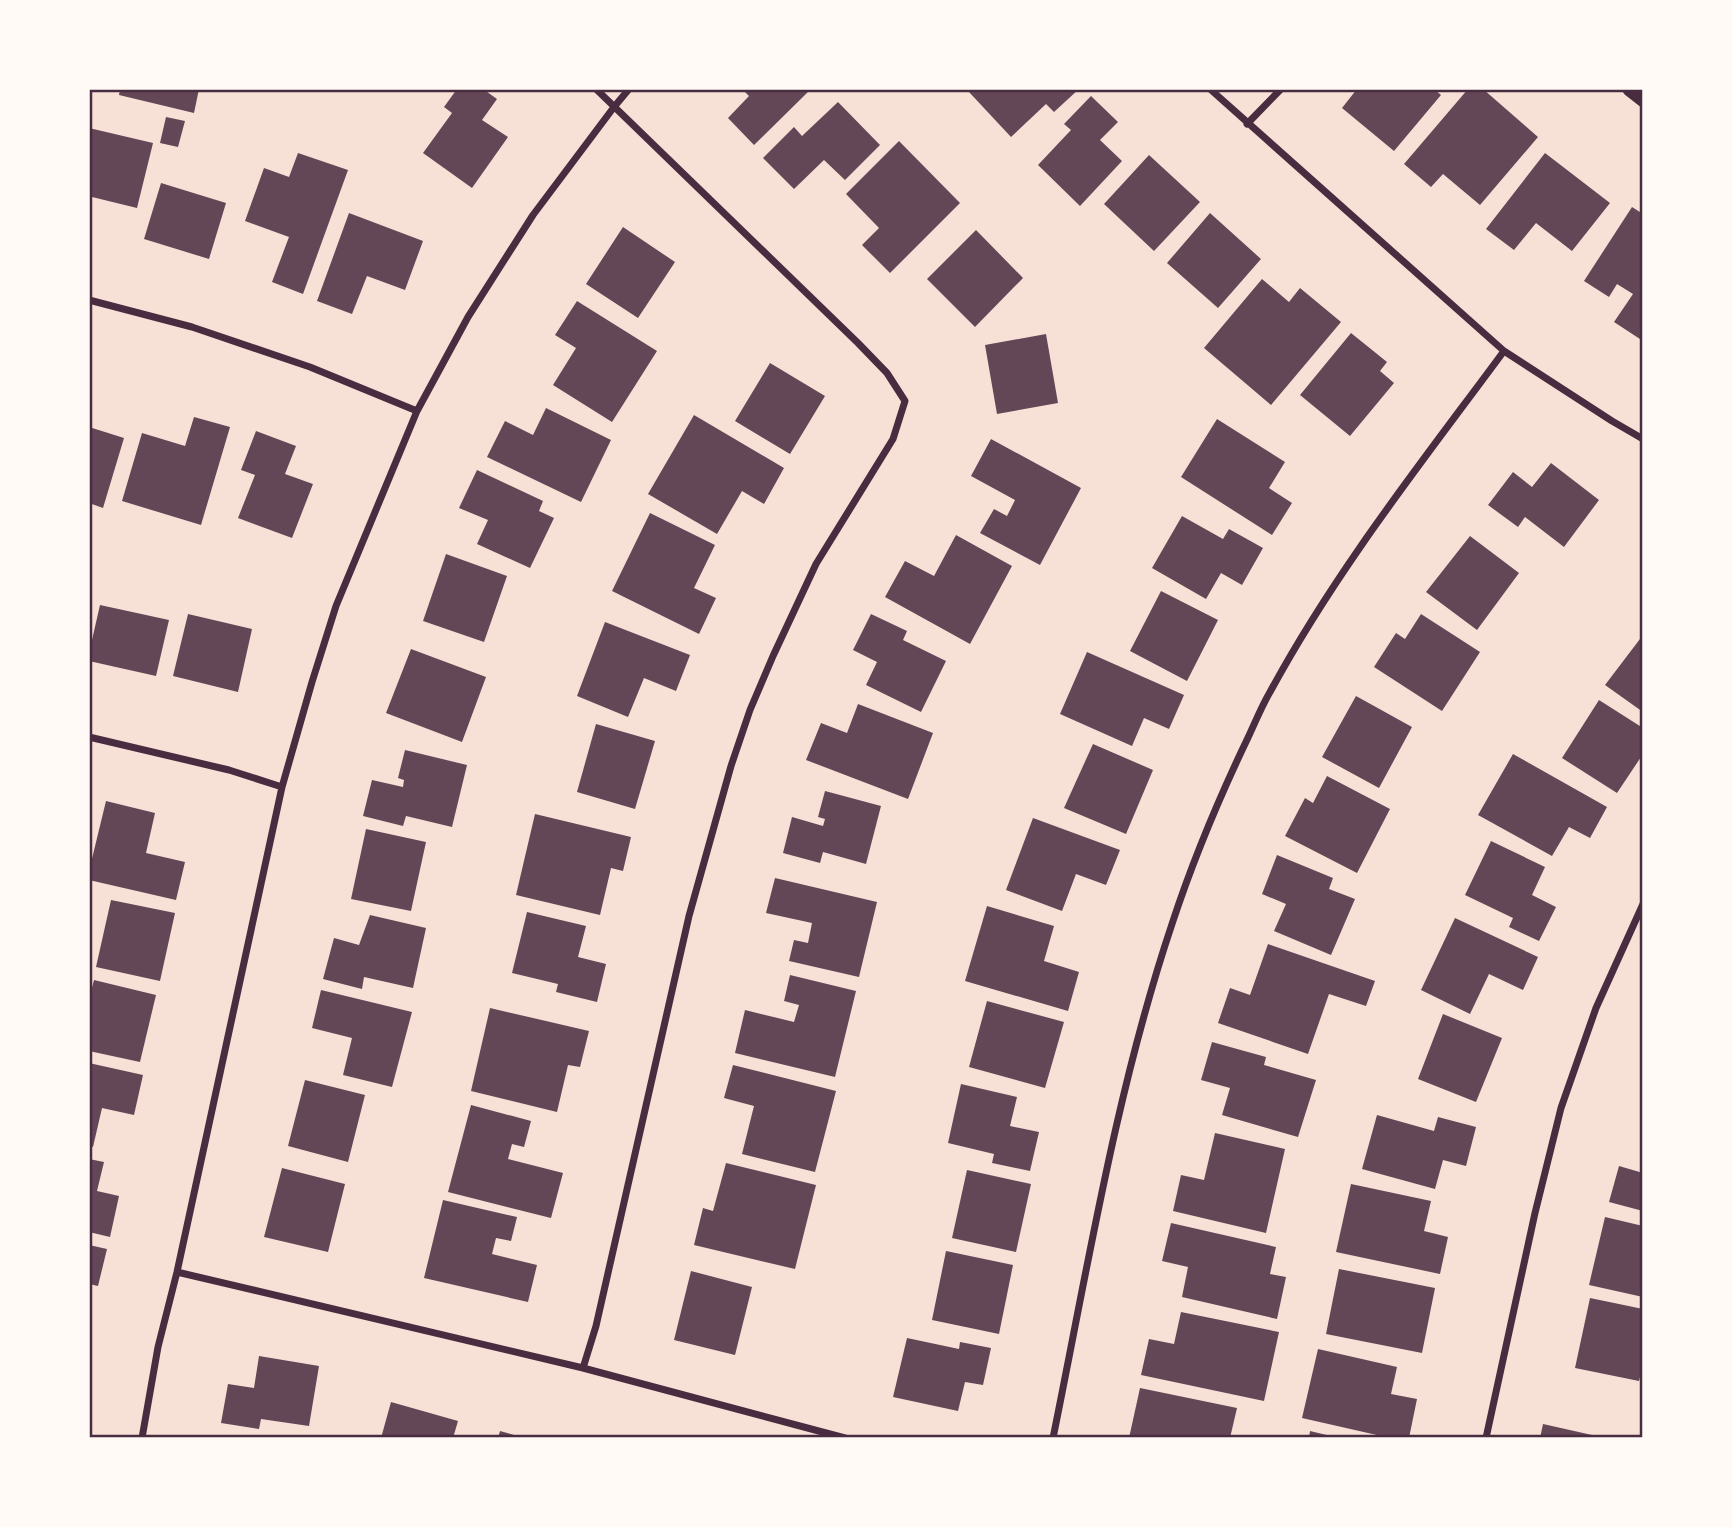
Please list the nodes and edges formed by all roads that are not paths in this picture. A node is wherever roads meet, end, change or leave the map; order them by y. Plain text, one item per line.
1 (596, 89) edge
2 (629, 89) edge
3 (1210, 89) edge
4 (1281, 89) edge
5 (1629, 89) edge
6 (1643, 100) edge
7 (614, 107) junction
8 (1247, 124) junction
9 (89, 300) edge
10 (1504, 351) junction
11 (417, 411) junction
12 (1643, 439) edge
13 (89, 737) edge
14 (282, 787) junction
15 (1643, 904) edge
16 (177, 1272) junction
17 (583, 1368) junction
18 (142, 1438) edge
19 (845, 1438) edge
20 (1053, 1438) edge
21 (1486, 1438) edge

1 - 7 street
2 - 7 street
3 - 8 street
4 - 8 street
5 - 6 main road
7 - 11 street
7 - 17 street
8 - 10 street
9 - 11 street
10 - 12 street
10 - 20 street
11 - 14 street
13 - 14 street
14 - 16 street
15 - 21 street
16 - 17 street
16 - 18 street
17 - 19 street

